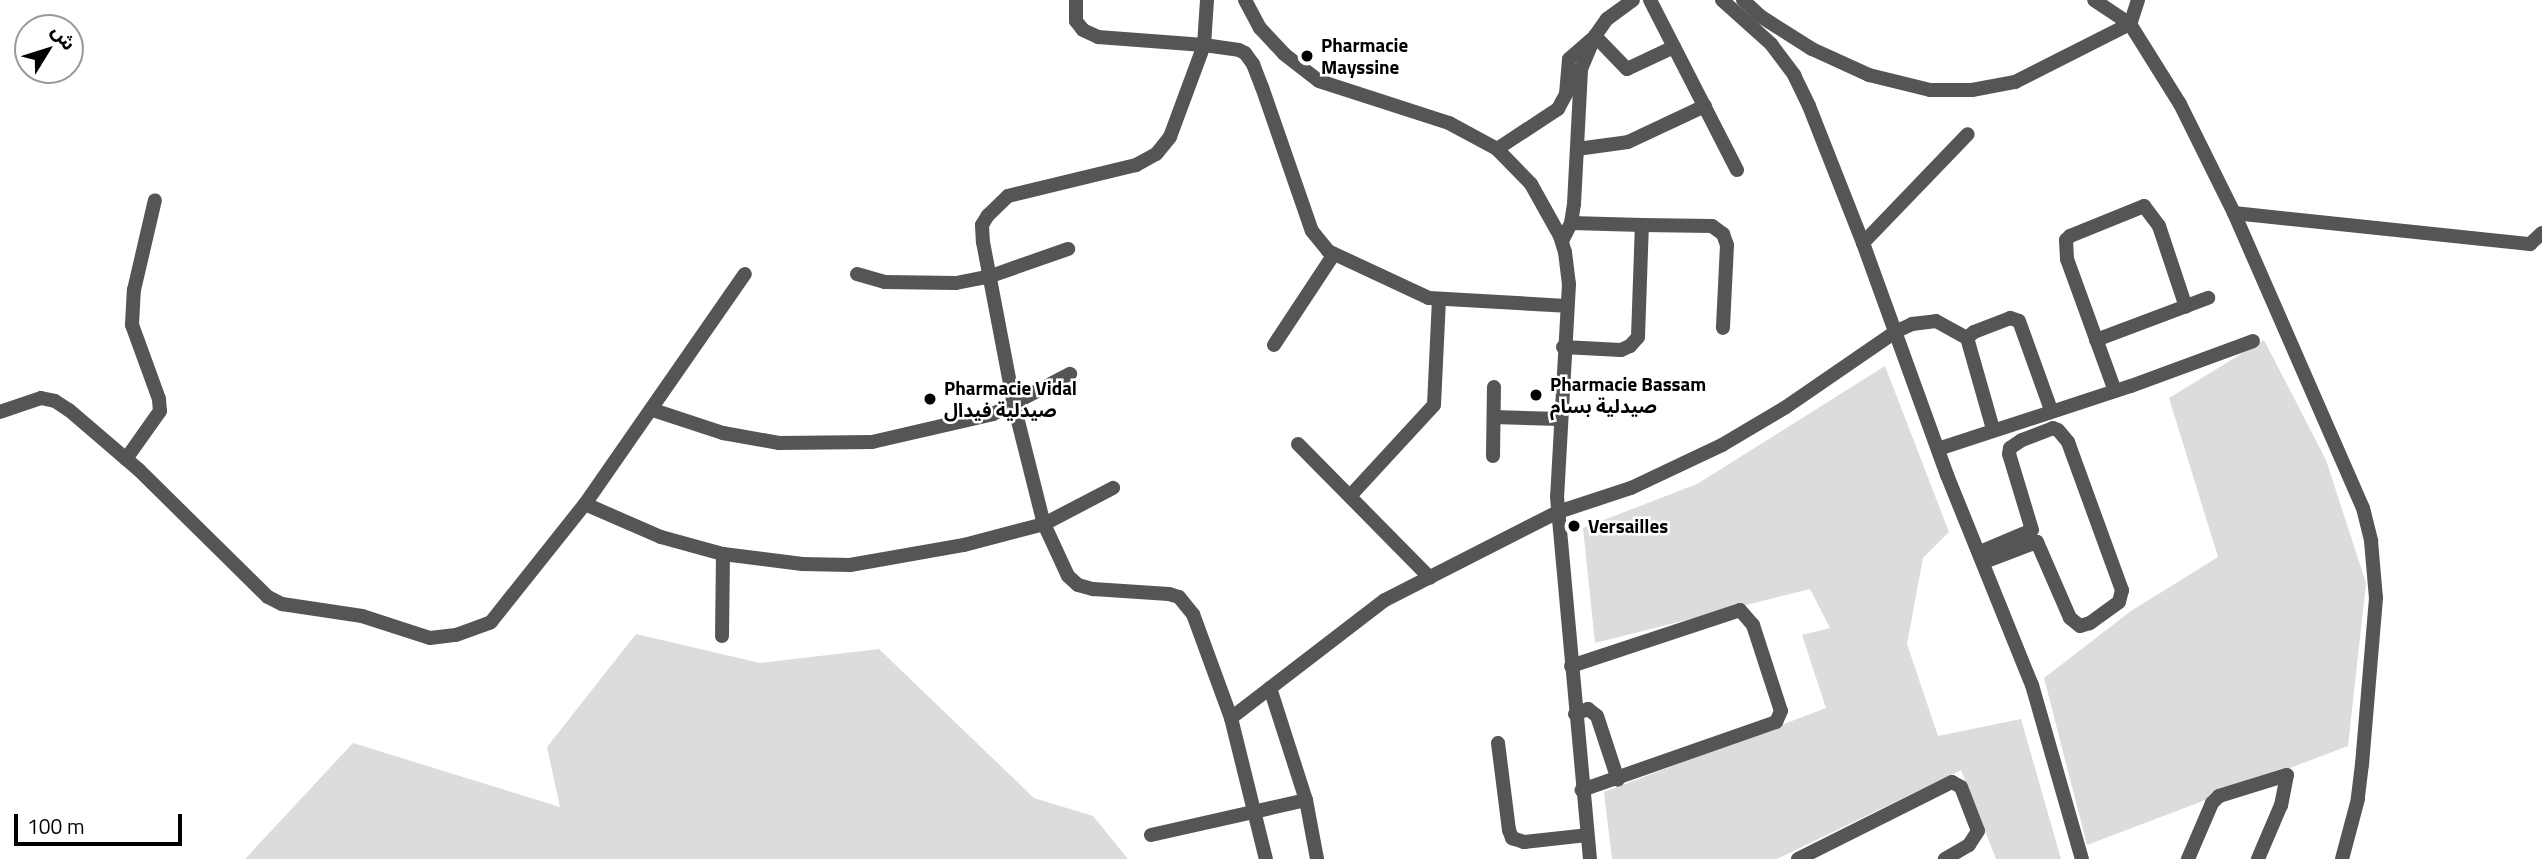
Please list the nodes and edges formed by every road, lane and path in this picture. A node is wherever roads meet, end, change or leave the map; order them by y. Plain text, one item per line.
1 (1076, 0) edge
2 (1207, 0) edge
3 (1244, 0) edge
4 (1633, 0) edge
5 (1650, 0) edge
6 (1722, 0) edge
7 (1743, 0) edge
8 (2094, 0) edge
9 (2138, 0) edge
10 (2130, 24) junction
11 (1595, 36) junction
12 (1204, 45) junction
13 (1674, 47) junction
14 (1704, 106) junction
15 (1968, 134) dead end
16 (1497, 149) junction
17 (1577, 149) junction
18 (1737, 170) dead end
19 (155, 200) dead end
20 (2234, 213) junction
21 (1571, 223) junction
22 (1642, 225) junction
23 (2542, 233) edge
24 (1562, 241) junction
25 (1863, 243) junction
26 (1068, 249) dead end
27 (1335, 254) junction
28 (745, 274) dead end
29 (857, 274) dead end
30 (988, 277) junction
31 (2208, 298) dead end
32 (1439, 300) junction
33 (1566, 306) junction
34 (2186, 307) junction
35 (1723, 328) dead end
36 (1895, 332) junction
37 (1967, 338) junction
38 (2096, 340) junction
39 (2253, 341) dead end
40 (1274, 345) dead end
41 (1563, 347) junction
42 (1070, 374) dead end
43 (1494, 387) dead end
44 (2115, 391) junction
45 (1014, 405) junction
46 (653, 410) junction
47 (2051, 410) junction
48 (0, 412) edge
49 (1494, 417) junction
50 (1560, 419) junction
51 (1993, 429) junction
52 (1298, 444) dead end
53 (1938, 449) junction
54 (1493, 456) dead end
55 (126, 459) junction
56 (1113, 488) dead end
57 (1351, 495) junction
58 (585, 504) junction
59 (1558, 512) junction
60 (1044, 524) junction
61 (723, 554) junction
62 (1982, 557) junction
63 (1430, 579) junction
64 (722, 636) dead end
65 (1571, 666) junction
66 (1270, 688) junction
67 (1575, 714) junction
68 (1231, 718) junction
69 (1498, 743) dead end
70 (1618, 780) junction
71 (1582, 790) junction
72 (1306, 800) junction
73 (1255, 813) junction
74 (1151, 835) dead end
75 (1587, 835) junction
76 (1805, 858) edge
77 (1266, 859) edge
78 (1317, 859) edge
79 (1590, 859) edge
80 (1945, 859) edge
81 (2082, 859) edge
82 (2188, 859) edge
83 (2258, 859) edge
84 (2343, 859) edge

1 - 12 street
2 - 12 street
3 - 16 street
4 - 11 street
5 - 13 street
6 - 25 street
7 - 10 street
8 - 10 street
9 - 10 street
10 - 20 street
11 - 13 street
11 - 16 street
11 - 17 street
12 - 27 street
12 - 30 street
13 - 14 street
14 - 17 street
14 - 18 street
15 - 25 street
16 - 24 street
17 - 21 street
19 - 55 street
20 - 23 street
20 - 84 street
21 - 22 street
21 - 24 street
22 - 35 street
22 - 41 street
24 - 33 street
25 - 36 street
26 - 30 street
27 - 32 street
27 - 40 street
28 - 46 street
29 - 30 street
30 - 45 street
31 - 34 street
32 - 33 street
32 - 57 street
33 - 41 street
34 - 38 street
34 - 38 street
36 - 37 street
36 - 53 street
36 - 59 street
37 - 47 street
37 - 51 street
38 - 44 street
39 - 44 street
41 - 50 street
42 - 45 street
43 - 49 street
44 - 47 street
45 - 46 street
45 - 60 street
46 - 58 street
47 - 51 street
48 - 55 street
49 - 50 street
49 - 54 street
50 - 59 street
51 - 53 street
52 - 57 street
53 - 62 street
55 - 58 street
56 - 60 street
57 - 63 street
58 - 61 street
59 - 63 street
59 - 65 street
60 - 61 street
60 - 68 street
61 - 64 street
62 - 62 street
62 - 81 street
63 - 66 street
65 - 67 street
65 - 70 street
66 - 68 street
66 - 72 street
67 - 70 street
67 - 71 street
68 - 73 street
69 - 75 street
70 - 71 street
71 - 75 street
72 - 73 street
72 - 78 street
73 - 74 street
73 - 77 street
75 - 79 street
76 - 80 street
82 - 83 street

